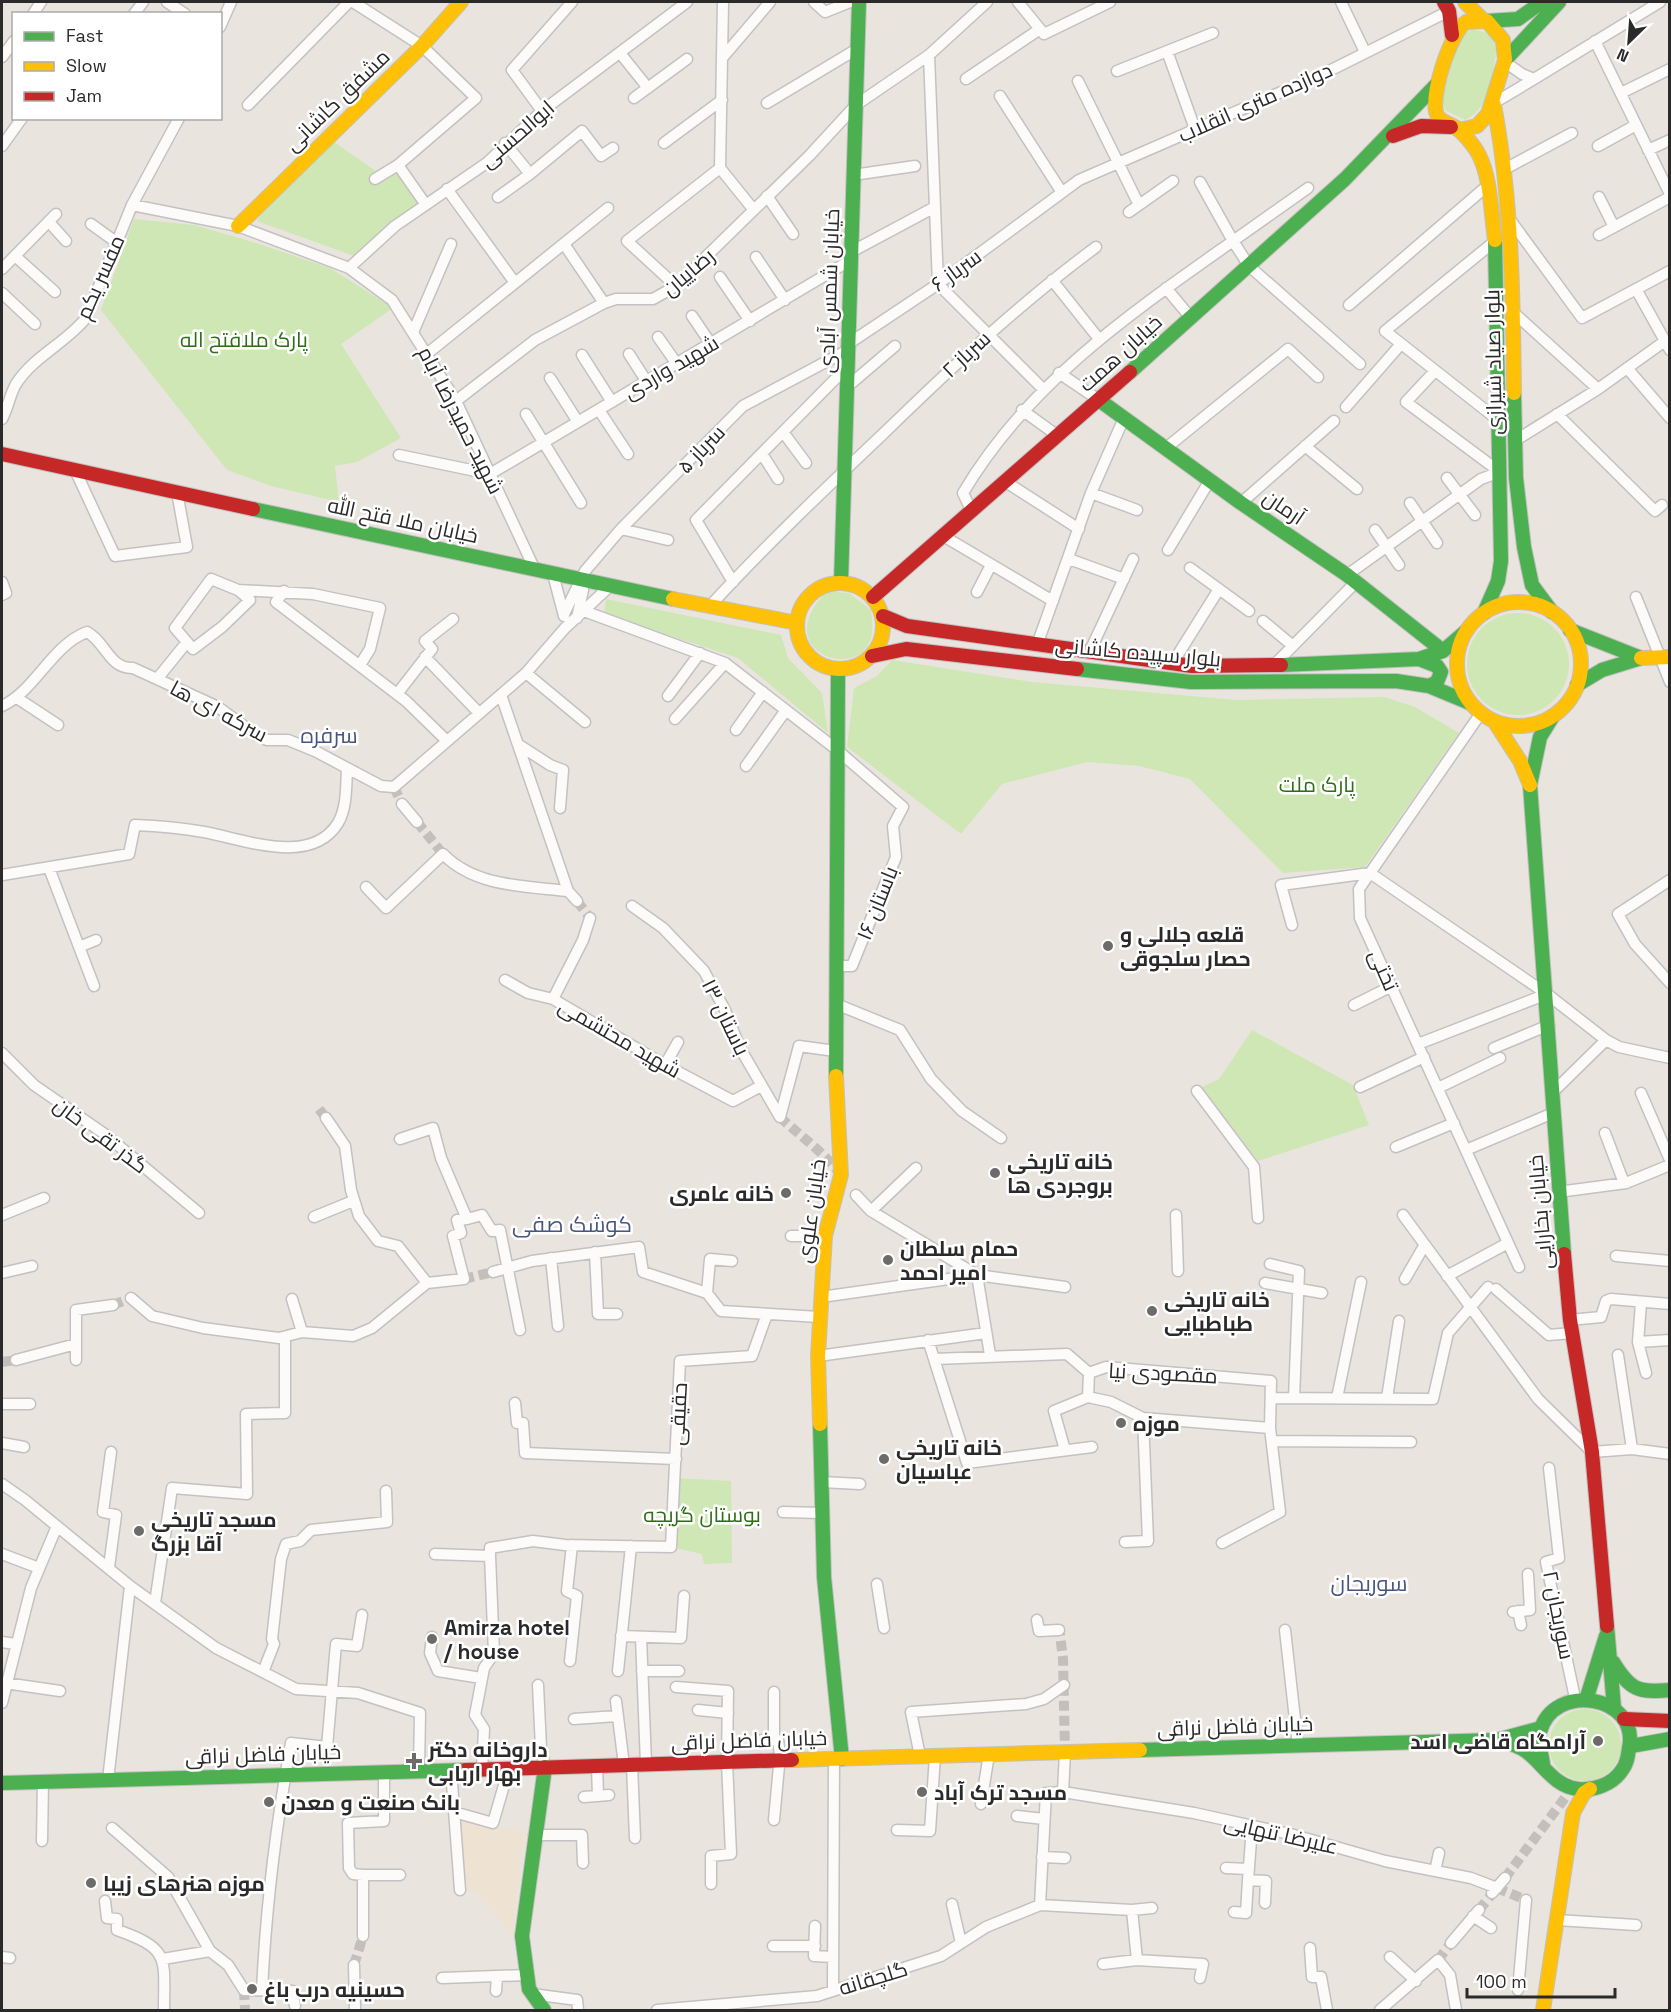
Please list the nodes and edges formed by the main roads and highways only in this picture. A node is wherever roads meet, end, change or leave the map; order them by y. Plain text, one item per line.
1 (461, 2) edge
2 (859, 2) edge
3 (1465, 2) edge
4 (1542, 2) edge
5 (1559, 2) edge
6 (1447, 6) edge
7 (1485, 21) junction
8 (1452, 35) junction
9 (1506, 60) junction
10 (1436, 85) junction
11 (1494, 104) junction
12 (1456, 129) junction
13 (1390, 137) junction
14 (238, 226) road end
15 (1099, 400) junction
16 (2, 454) edge
17 (841, 582) junction
18 (873, 597) junction
19 (1552, 612) junction
20 (1484, 613) junction
21 (883, 616) junction
22 (797, 623) junction
23 (1570, 630) junction
24 (1465, 632) junction
25 (1443, 651) junction
26 (872, 656) junction
27 (1664, 657) edge
28 (1641, 658) junction
29 (1419, 659) junction
30 (838, 669) junction
31 (1577, 685) junction
32 (1429, 686) junction
33 (1470, 703) junction
34 (1553, 716) junction
35 (1494, 721) junction
36 (1530, 785) junction
37 (1607, 1634) junction
38 (1612, 1661) junction
39 (1670, 1690) edge
40 (1581, 1698) junction
41 (1614, 1708) junction
42 (1667, 1717) edge
43 (1624, 1719) junction
44 (1541, 1728) junction
45 (1670, 1739) edge
46 (1497, 1740) junction
47 (1631, 1746) junction
48 (838, 1759) junction
49 (1543, 1764) junction
50 (545, 1767) junction
51 (1559, 1782) junction
52 (2, 1783) edge
53 (1590, 1789) junction
54 (1573, 1813) junction
55 (544, 2010) edge
56 (1543, 2010) edge

1 - 14 main road, مشفق کاشانی
2 - 17 main road, خیابان شمس آبادی
3 - 7 main road
4 - 7 main road
5 - 9 main road
6 - 8 main road
7 - 8 main road
7 - 9 main road
8 - 10 main road
9 - 11 main road
10 - 12 main road, بلوار صیاد شیرازی
10 - 13 main road, خیابان همت
11 - 12 main road
11 - 19 main road, بلوار صیاد شیرازی
12 - 13 main road
12 - 20 main road, بلوار صیاد شیرازی
13 - 15 main road, خیابان همت
15 - 18 main road, خیابان همت
15 - 25 main road, آرمان
16 - 22 main road, خیابان ملا فتح الله
17 - 18 main road
17 - 22 main road
18 - 21 main road
19 - 20 main road
19 - 23 main road
20 - 24 main road
21 - 26 main road
21 - 29 main road, بلوار سپیده کاشانی
22 - 30 main road
23 - 28 main road
23 - 31 main road
24 - 25 main road, بلوار سپیده کاشانی
24 - 33 main road
25 - 29 main road, بلوار سپیده کاشانی
26 - 30 main road
26 - 32 main road, بلوار سپیده کاشانی
27 - 28 main road
28 - 31 main road
29 - 32 main road
30 - 48 main road, خیابان علوی
31 - 34 main road
32 - 33 main road, بلوار سپیده کاشانی
33 - 35 main road
34 - 35 main road
34 - 36 main road, خیابان بخارایی
35 - 36 main road, خیابان بخارایی
36 - 37 main road, خیابان بخارایی
37 - 38 main road, خیابان بخارایی
37 - 40 main road, خیابان بخارایی
38 - 39 main road
38 - 41 main road, خیابان بخارایی
40 - 41 main road
40 - 44 main road
41 - 43 main road
42 - 43 main road
43 - 47 main road
44 - 46 main road
44 - 49 main road
45 - 47 main road
46 - 48 main road, خیابان فاضل نراقی
46 - 49 main road
47 - 53 main road
48 - 50 main road, خیابان فاضل نراقی
49 - 51 main road
50 - 52 main road, خیابان فاضل نراقی
50 - 55 main road
51 - 53 main road
51 - 54 main road
53 - 54 main road
54 - 56 main road

